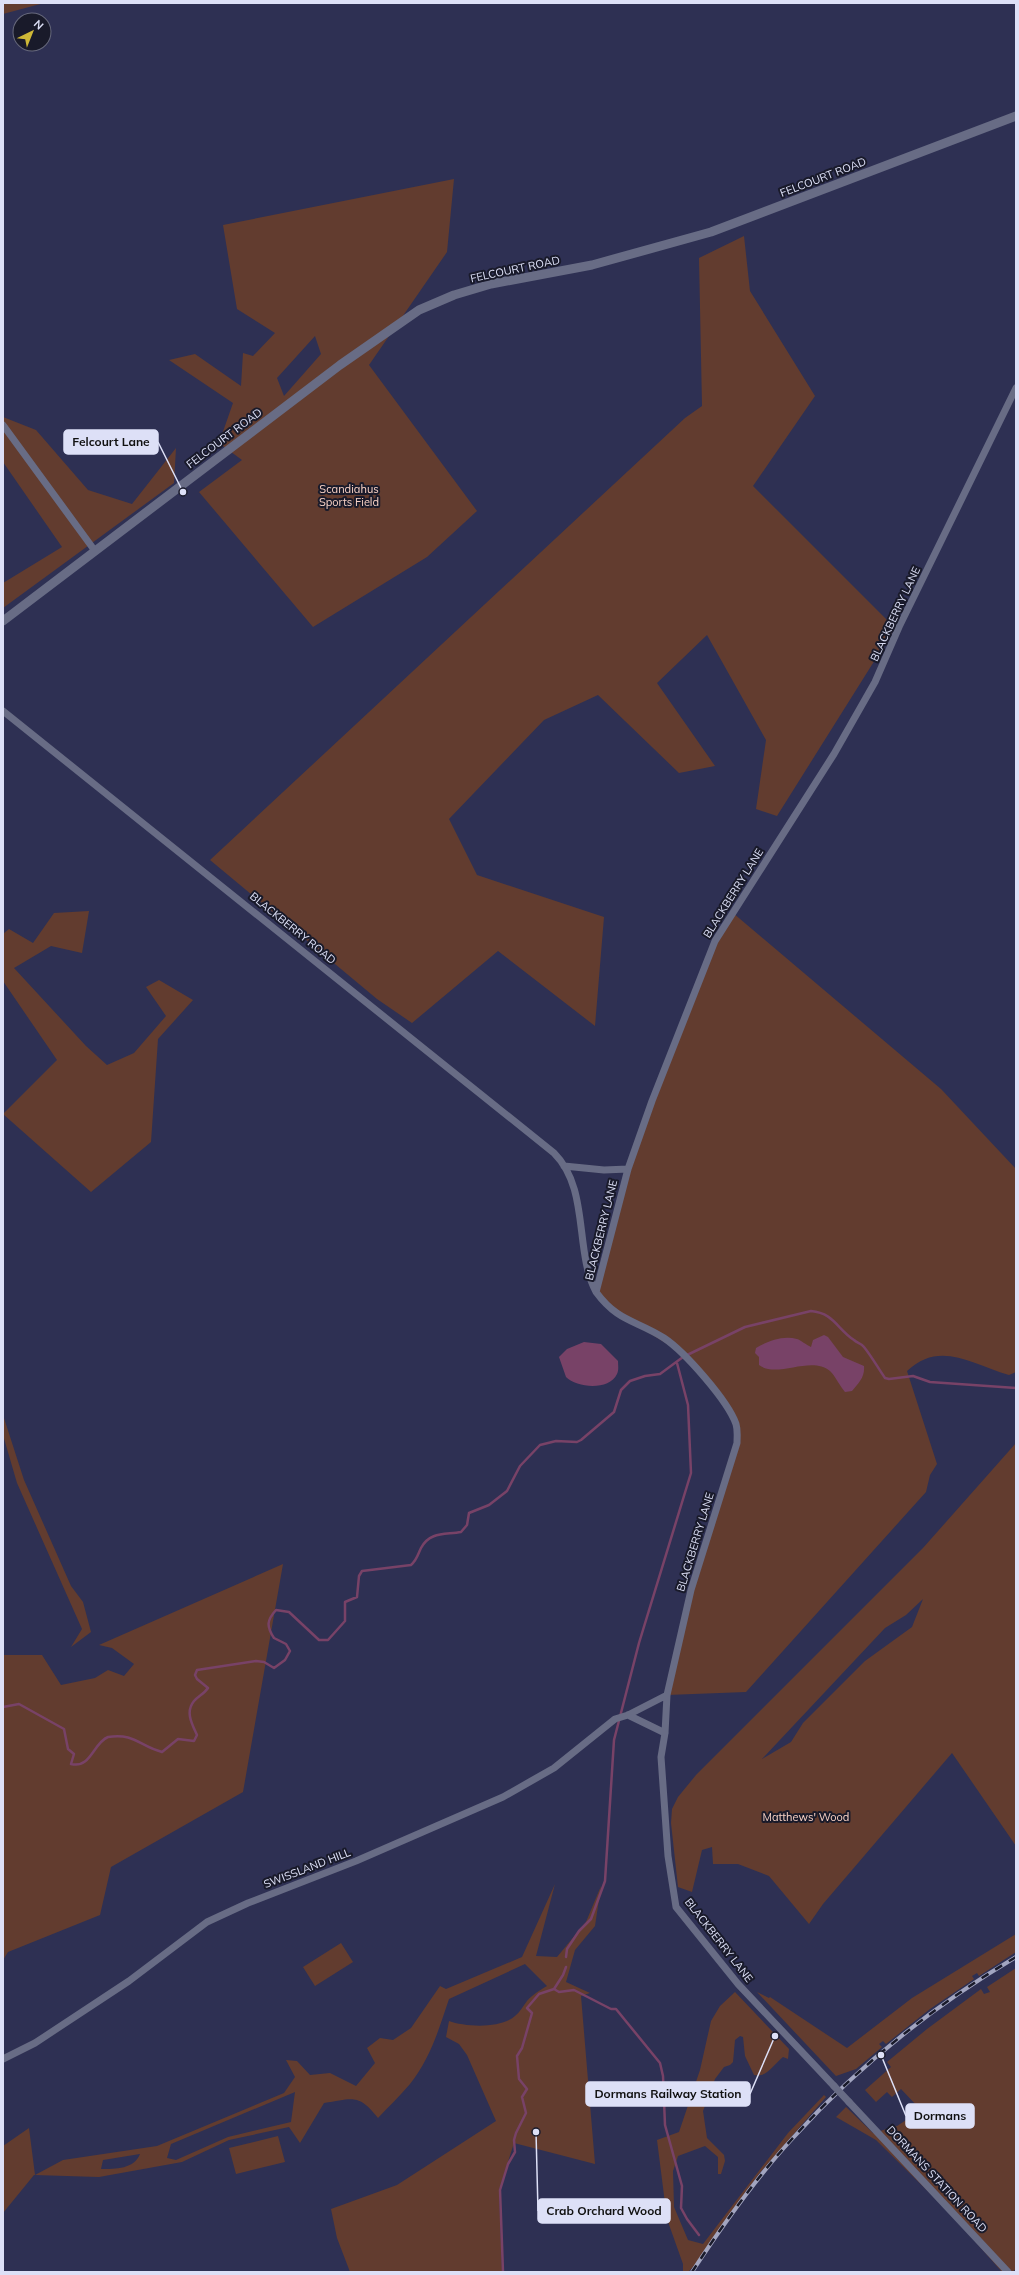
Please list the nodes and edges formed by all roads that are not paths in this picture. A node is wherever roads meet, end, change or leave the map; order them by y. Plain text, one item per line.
1 (1016, 116) edge
2 (1016, 388) edge
3 (3, 425) edge
4 (95, 551) junction
5 (3, 621) edge
6 (3, 711) edge
7 (564, 1166) junction
8 (628, 1169) junction
9 (596, 1292) junction
10 (667, 1695) junction
11 (628, 1716) junction
12 (665, 1733) junction
13 (3, 2059) edge
14 (849, 2102) joint
15 (1008, 2272) edge

1 - 4 street, FELCOURT ROAD
2 - 8 street, BLACKBERRY LANE
3 - 4 street
4 - 5 street, FELCOURT ROAD
6 - 7 street, BLACKBERRY ROAD
7 - 8 street
7 - 9 street, BLACKBERRY ROAD
8 - 9 street, BLACKBERRY LANE
9 - 10 street, BLACKBERRY LANE
10 - 11 street, SWISSLAND HILL
10 - 12 street, BLACKBERRY LANE
11 - 12 street
11 - 13 street, SWISSLAND HILL
12 - 14 street, BLACKBERRY LANE, bridge
14 - 15 street, DORMANS STATION ROAD

